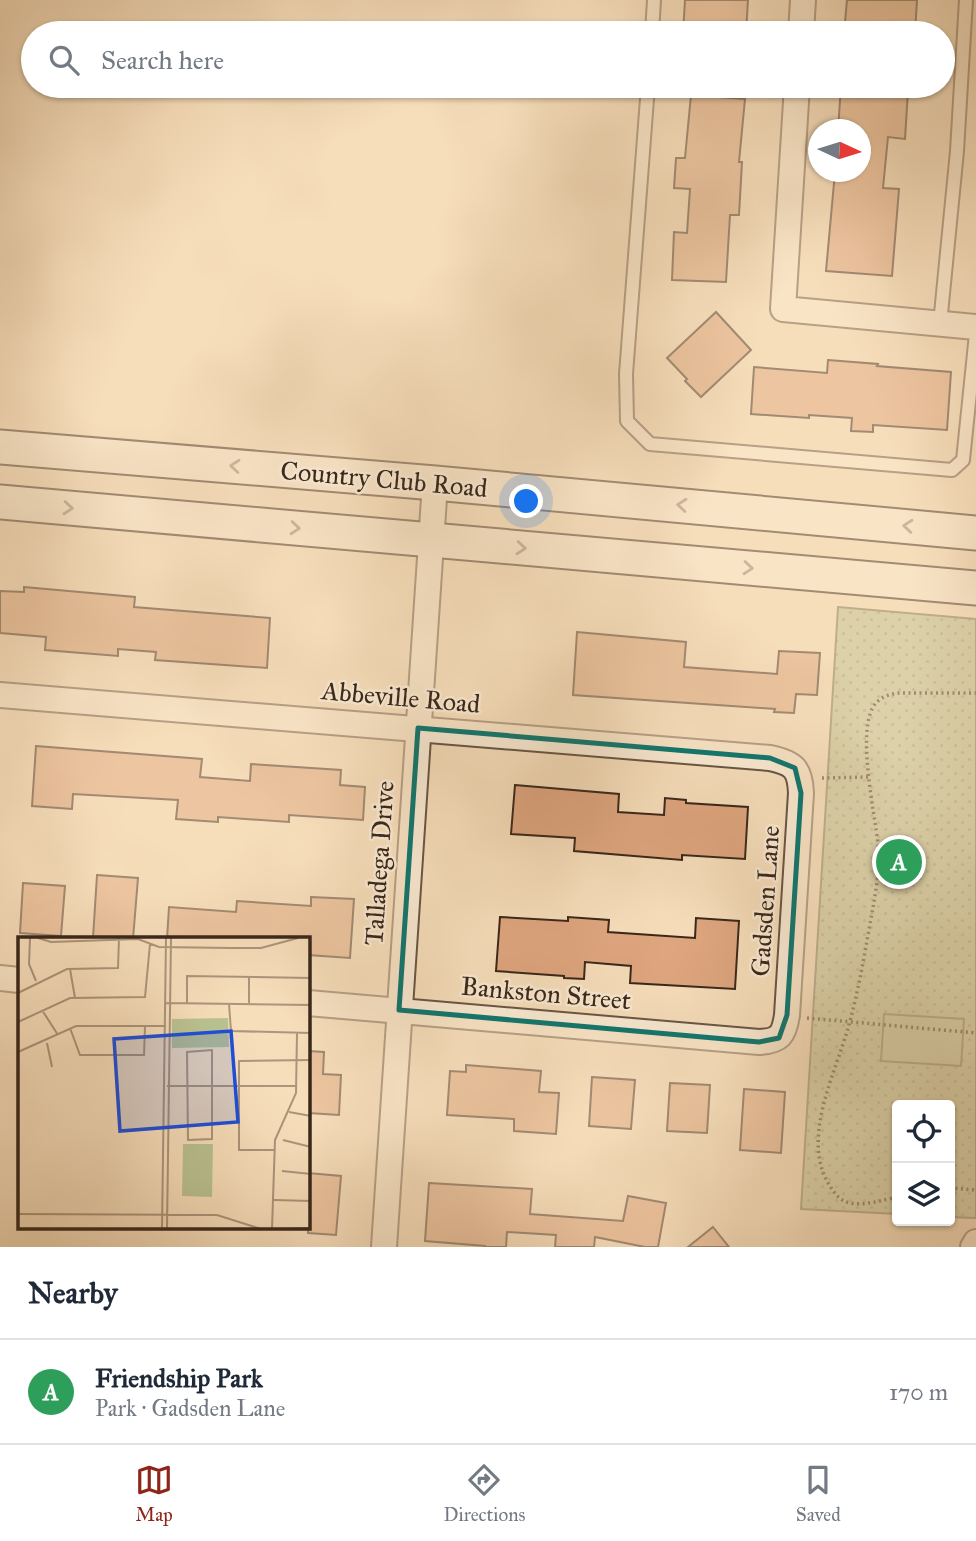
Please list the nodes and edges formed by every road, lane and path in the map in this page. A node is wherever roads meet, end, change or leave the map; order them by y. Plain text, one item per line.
1 (654, 0) edge
2 (803, 0) edge
3 (966, 0) edge
4 (653, 21) edge
5 (802, 21) edge
6 (647, 98) edge
7 (796, 98) edge
8 (940, 324) junction
9 (976, 327) edge
10 (976, 334) edge
11 (0, 447) edge
12 (435, 483) junction
13 (0, 502) edge
14 (976, 533) edge
15 (432, 540) junction
16 (976, 588) edge
17 (976, 693) edge
18 (0, 695) edge
19 (418, 728) junction
20 (795, 768) joint
21 (868, 777) junction
22 (819, 778) dead end
23 (0, 978) edge
24 (18, 980) edge
25 (310, 1003) edge
26 (399, 1010) junction
27 (803, 1018) dead end
28 (850, 1023) junction
29 (976, 1033) edge
30 (779, 1038) joint
31 (955, 1188) edge
32 (976, 1190) edge
33 (892, 1199) edge
34 (976, 1242) edge
35 (384, 1247) edge
36 (973, 1247) edge

1 - 4 lane
2 - 5 street
3 - 8 lane
6 - 10 lane
7 - 8 street
8 - 9 street
12 -> 11 main road, Country Club Road
14 -> 12 main road, Country Club Road
12 - 15 street, Talladega Drive
13 -> 15 main road
15 -> 16 main road
15 - 19 street, Talladega Drive
17 - 21 path
18 - 19 street, Abbeville Road
19 - 20 street, Abbeville Road
19 - 26 street, Talladega Drive
20 - 30 street, Gadsden Lane
21 - 22 path
21 - 28 path
23 - 24 street
25 - 26 street, Bankston Street
26 - 30 street, Bankston Street
26 - 35 street, Talladega Drive
27 - 28 path
28 - 29 path
28 - 33 path
31 - 32 path
34 - 36 street

